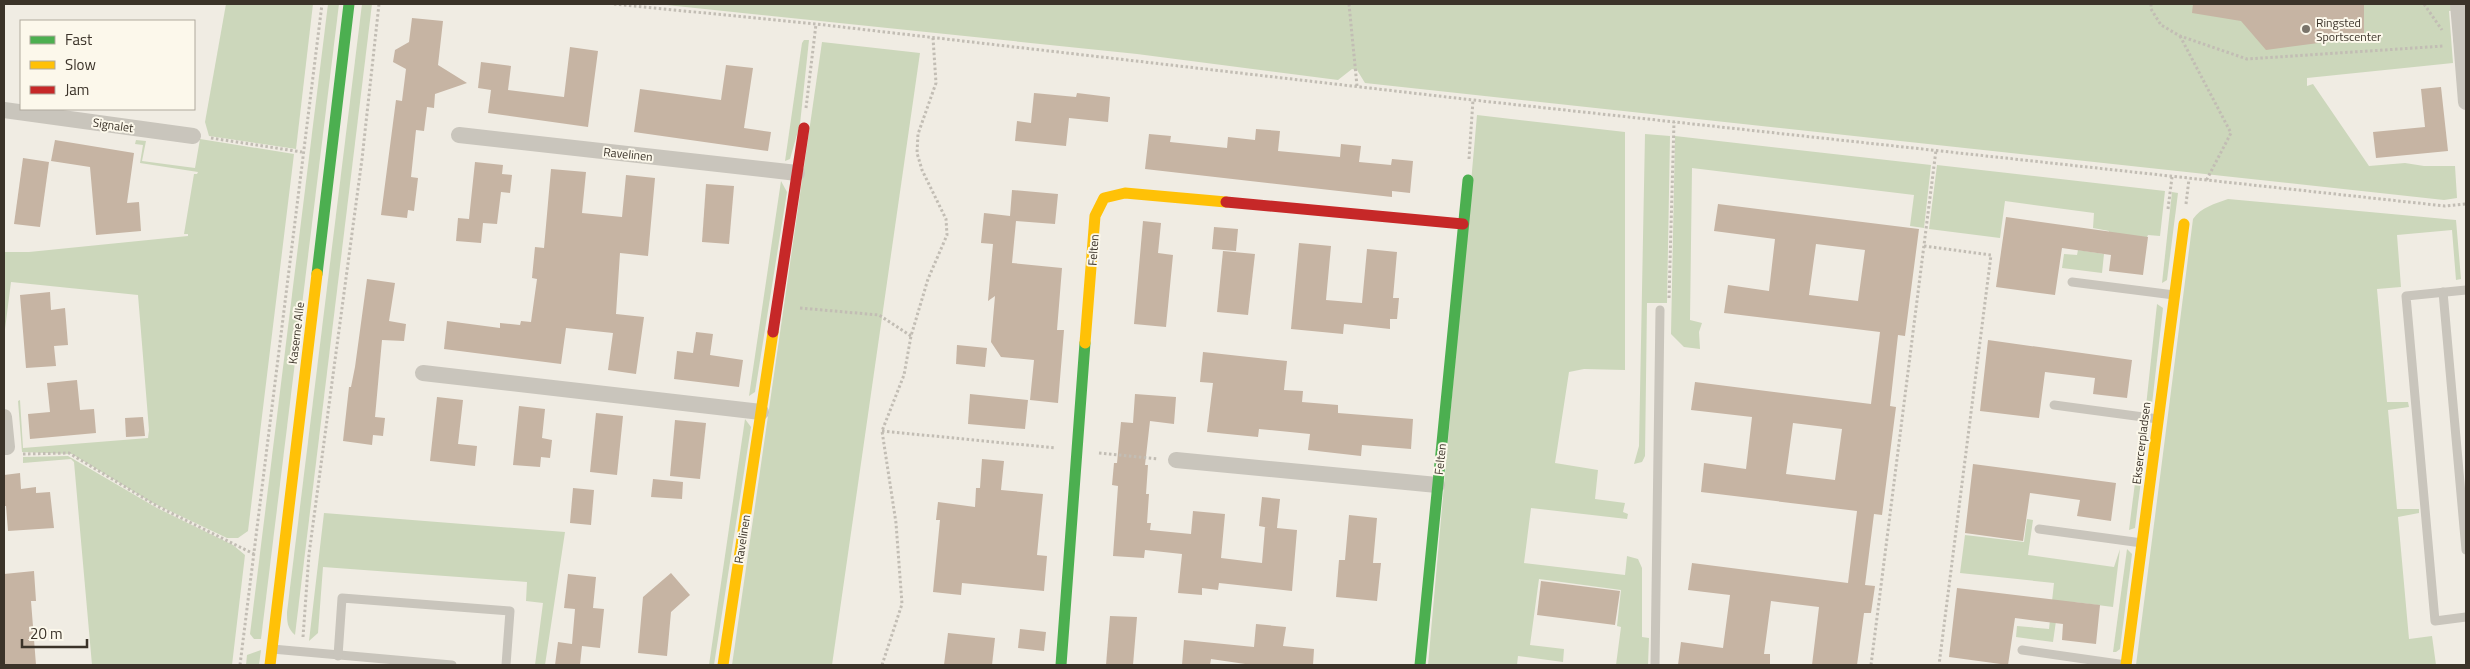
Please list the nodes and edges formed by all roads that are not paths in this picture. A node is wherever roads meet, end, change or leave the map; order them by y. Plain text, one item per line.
1 (349, 4) edge
2 (2458, 4) edge
3 (2464, 39) edge
4 (2466, 102) edge
5 (4, 110) edge
6 (804, 128) road end
7 (459, 135) dead end
8 (193, 136) road end
9 (797, 173) junction
10 (1468, 180) road end
11 (1463, 224) junction
12 (2184, 224) dead end
13 (2072, 282) dead end
14 (2466, 290) edge
15 (2443, 292) junction
16 (2174, 295) junction
17 (1660, 310) road end
18 (423, 373) dead end
19 (2054, 406) dead end
20 (761, 412) junction
21 (4, 417) edge
22 (2158, 419) junction
23 (5, 447) edge
24 (1176, 460) dead end
25 (1438, 485) junction
26 (2040, 529) dead end
27 (2142, 543) junction
28 (2466, 550) edge
29 (2466, 618) edge
30 (272, 649) junction
31 (2022, 650) dead end
32 (338, 656) junction
33 (270, 665) edge
34 (452, 665) edge
35 (506, 665) edge
36 (723, 665) edge
37 (1061, 665) edge
38 (1420, 665) edge
39 (1655, 665) edge
40 (2126, 665) edge

1 - 30 street, Kaserne Alle
2 - 3 street
3 - 4 street
5 - 8 street, Signalet
6 - 9 street, Ravelinen
7 - 9 street, Ravelinen
9 - 20 street, Ravelinen
10 - 11 street, Felten
11 - 25 street, Felten
11 - 37 street, Felten
12 - 16 street, Eksercerpladsen
13 - 16 lane
14 - 15 lane
15 - 28 lane
15 - 29 lane
16 - 22 street, Eksercerpladsen
17 - 39 lane
18 - 20 street
19 - 22 lane
20 - 36 street, Ravelinen
21 - 23 street
22 - 27 street, Eksercerpladsen
24 - 25 street, Felten
25 - 38 street, Felten
26 - 27 lane
27 - 40 street, Eksercerpladsen
30 - 32 lane
30 - 33 street, Kaserne Alle
31 - 40 lane
32 - 34 lane
32 - 35 lane

